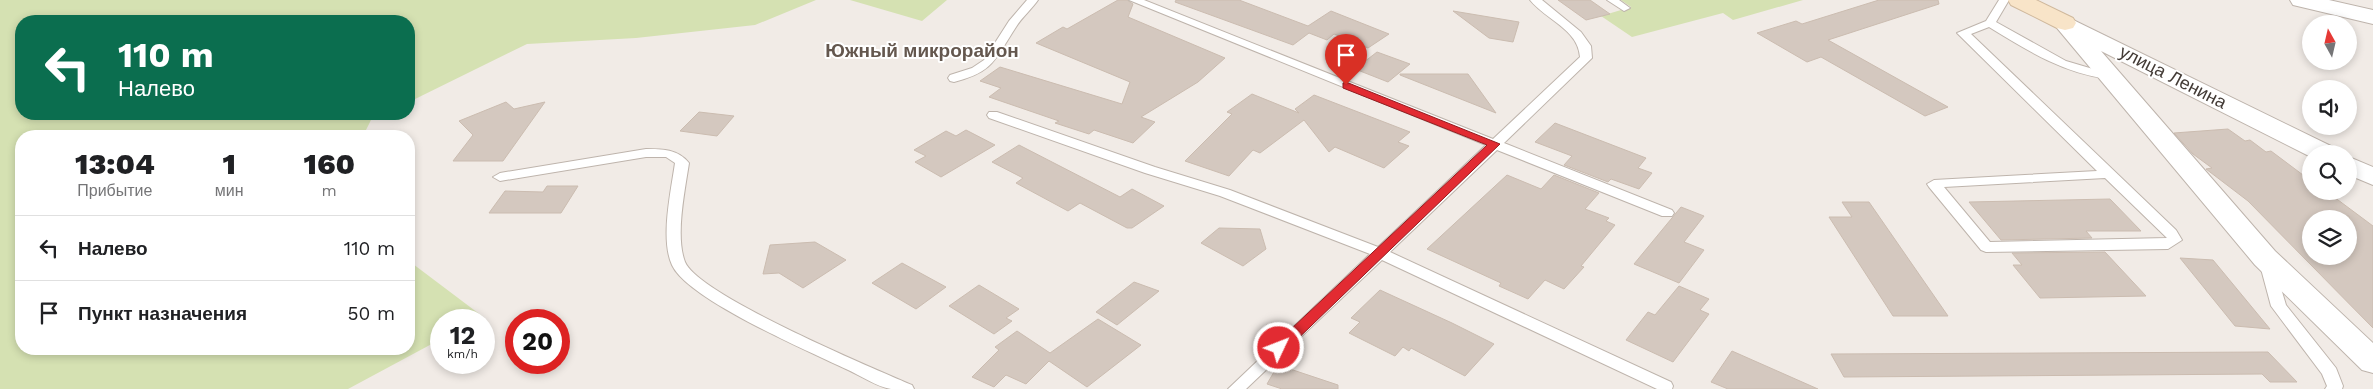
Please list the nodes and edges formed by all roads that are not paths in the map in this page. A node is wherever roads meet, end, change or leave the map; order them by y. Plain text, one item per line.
1 (1033, 0) edge
2 (1134, 0) edge
3 (1535, 0) edge
4 (1612, 0) edge
5 (2004, 0) edge
6 (2019, 0) edge
7 (2301, 0) edge
8 (1624, 8) dead end
9 (2373, 17) edge
10 (1990, 23) junction
11 (2065, 23) junction
12 (2109, 75) junction
13 (954, 78) dead end
14 (993, 115) dead end
15 (1494, 144) junction
16 (2308, 145) edge
17 (2357, 169) edge
18 (2108, 174) junction
19 (500, 177) dead end
20 (2373, 177) edge
21 (1667, 213) dead end
22 (1380, 253) junction
23 (2265, 258) junction
24 (2373, 362) edge
25 (1665, 386) dead end
26 (906, 389) edge
27 (1236, 389) edge
28 (2333, 389) edge

1 - 13 lane
2 - 15 lane
3 - 15 lane
4 - 8 lane
5 - 10 lane
6 - 11 street, улица Ленина
7 - 9 street
10 - 12 lane
10 - 18 lane
11 - 12 street
11 - 16 street, улица Ленина
12 - 23 street
14 - 22 lane
15 - 21 lane
15 - 22 lane
17 - 20 street
18 - 18 lane
19 - 26 lane
22 - 25 lane
22 - 27 lane
23 - 24 street
23 - 28 lane

